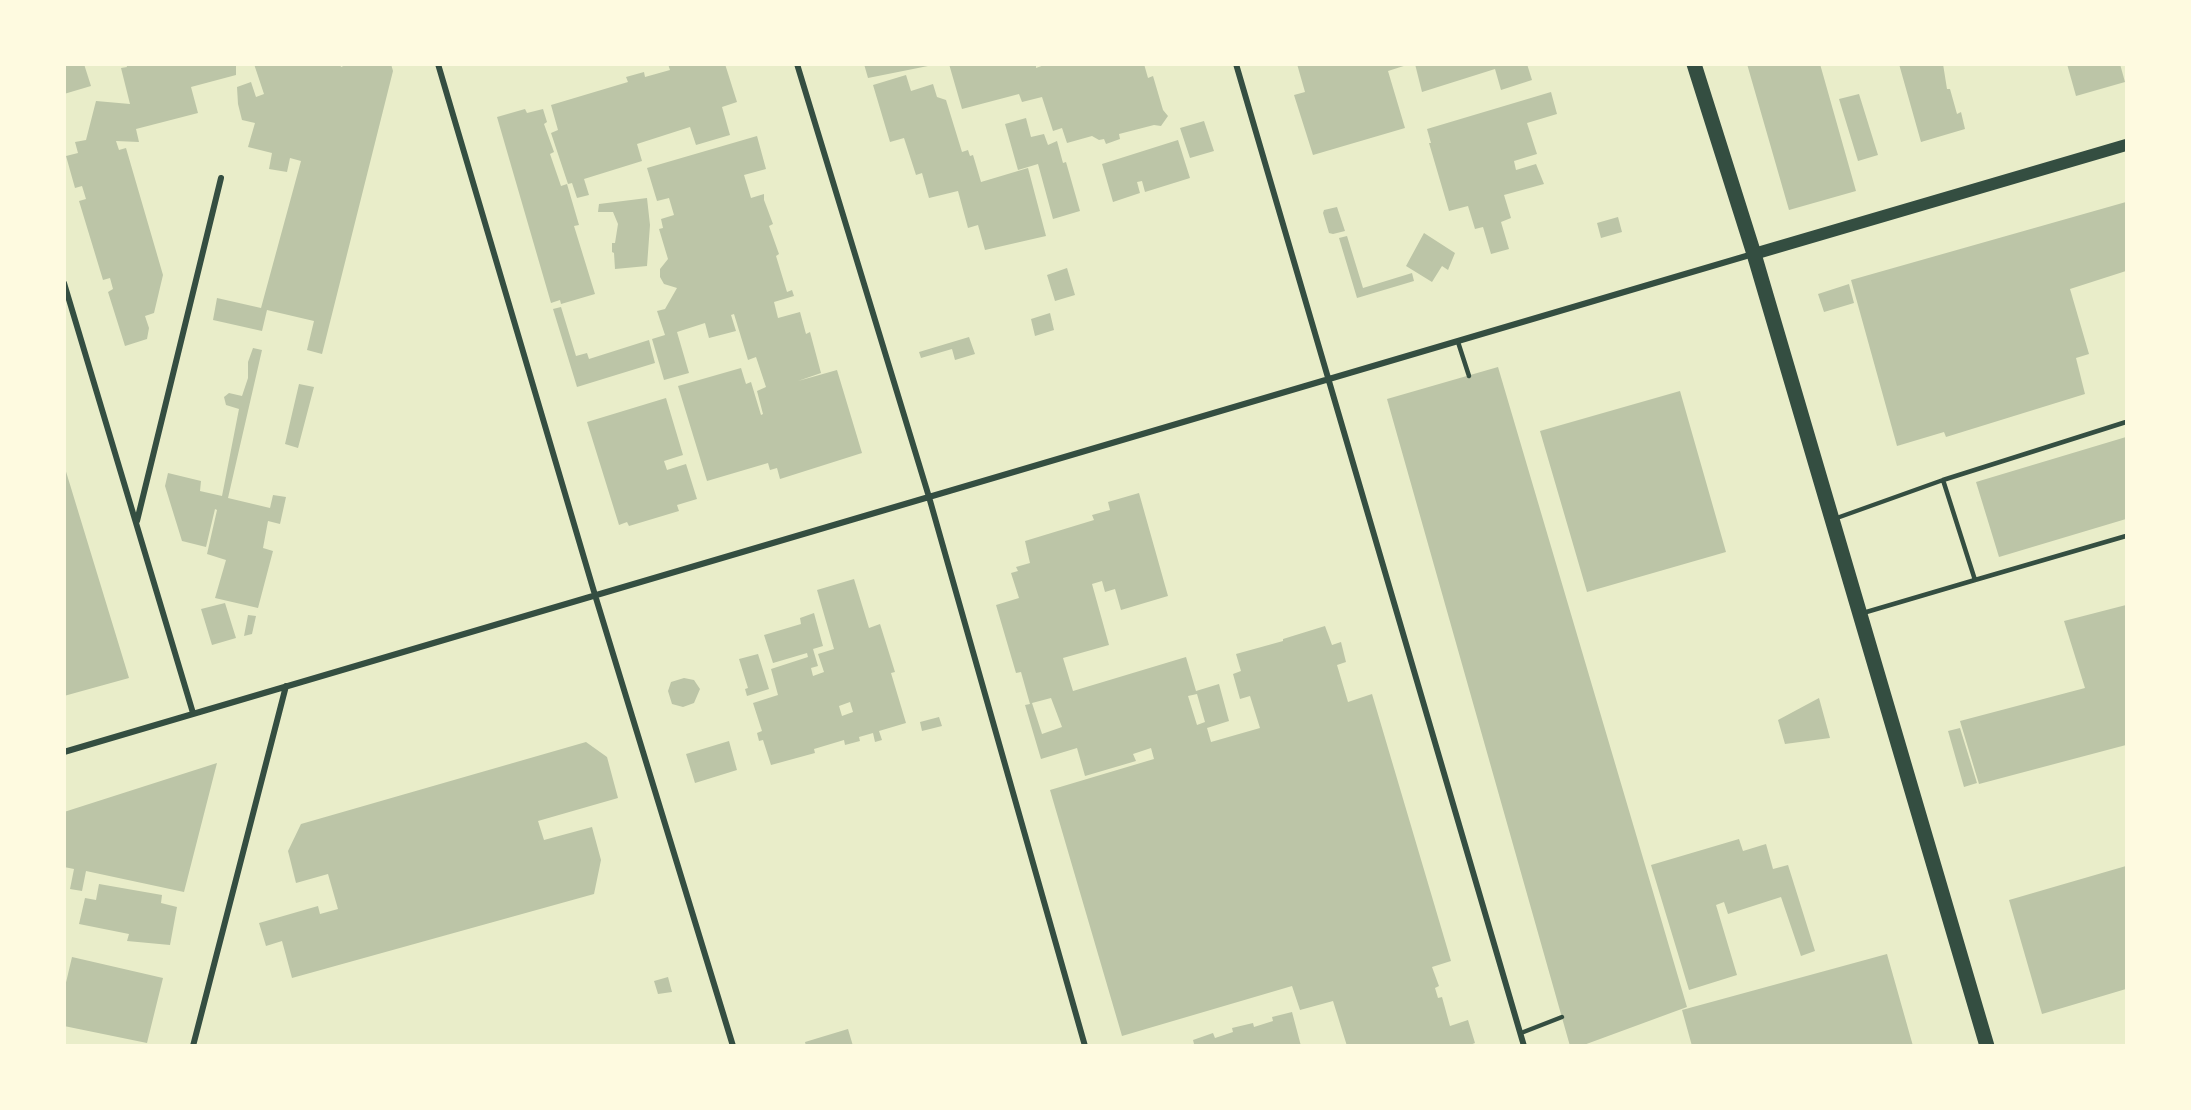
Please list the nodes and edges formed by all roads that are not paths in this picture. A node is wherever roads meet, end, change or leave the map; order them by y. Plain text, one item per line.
1 (438, 64) edge
2 (797, 64) edge
3 (1236, 64) edge
4 (1694, 64) edge
5 (2127, 145) edge
6 (221, 178) dead end
7 (1754, 254) junction
8 (64, 283) edge
9 (1458, 342) junction
10 (1469, 376) dead end
11 (1329, 380) junction
12 (2127, 422) edge
13 (1943, 480) junction
14 (929, 497) junction
15 (1833, 519) junction
16 (137, 522) junction
17 (2127, 536) edge
18 (1975, 580) junction
19 (596, 595) junction
20 (1860, 614) junction
21 (286, 686) junction
22 (194, 713) junction
23 (64, 752) edge
24 (1562, 1017) dead end
25 (1521, 1033) junction
26 (193, 1046) edge
27 (733, 1046) edge
28 (1085, 1046) edge
29 (1524, 1046) edge
30 (1987, 1046) edge

1 - 19 street
2 - 14 street
3 - 11 street
4 - 7 main road
5 - 7 main road
6 - 16 street
7 - 9 street
7 - 15 main road
8 - 16 street
9 - 10 lane
9 - 11 street
11 - 14 street
11 - 25 street
12 - 13 lane
13 - 15 lane
13 - 18 lane
14 - 19 street
14 - 28 street
15 - 20 main road
16 - 22 street
17 - 18 lane
18 - 20 lane
19 - 21 street
19 - 27 street
20 - 30 main road
21 - 22 street
21 - 26 street
22 - 23 street
24 - 25 lane
25 - 29 street

